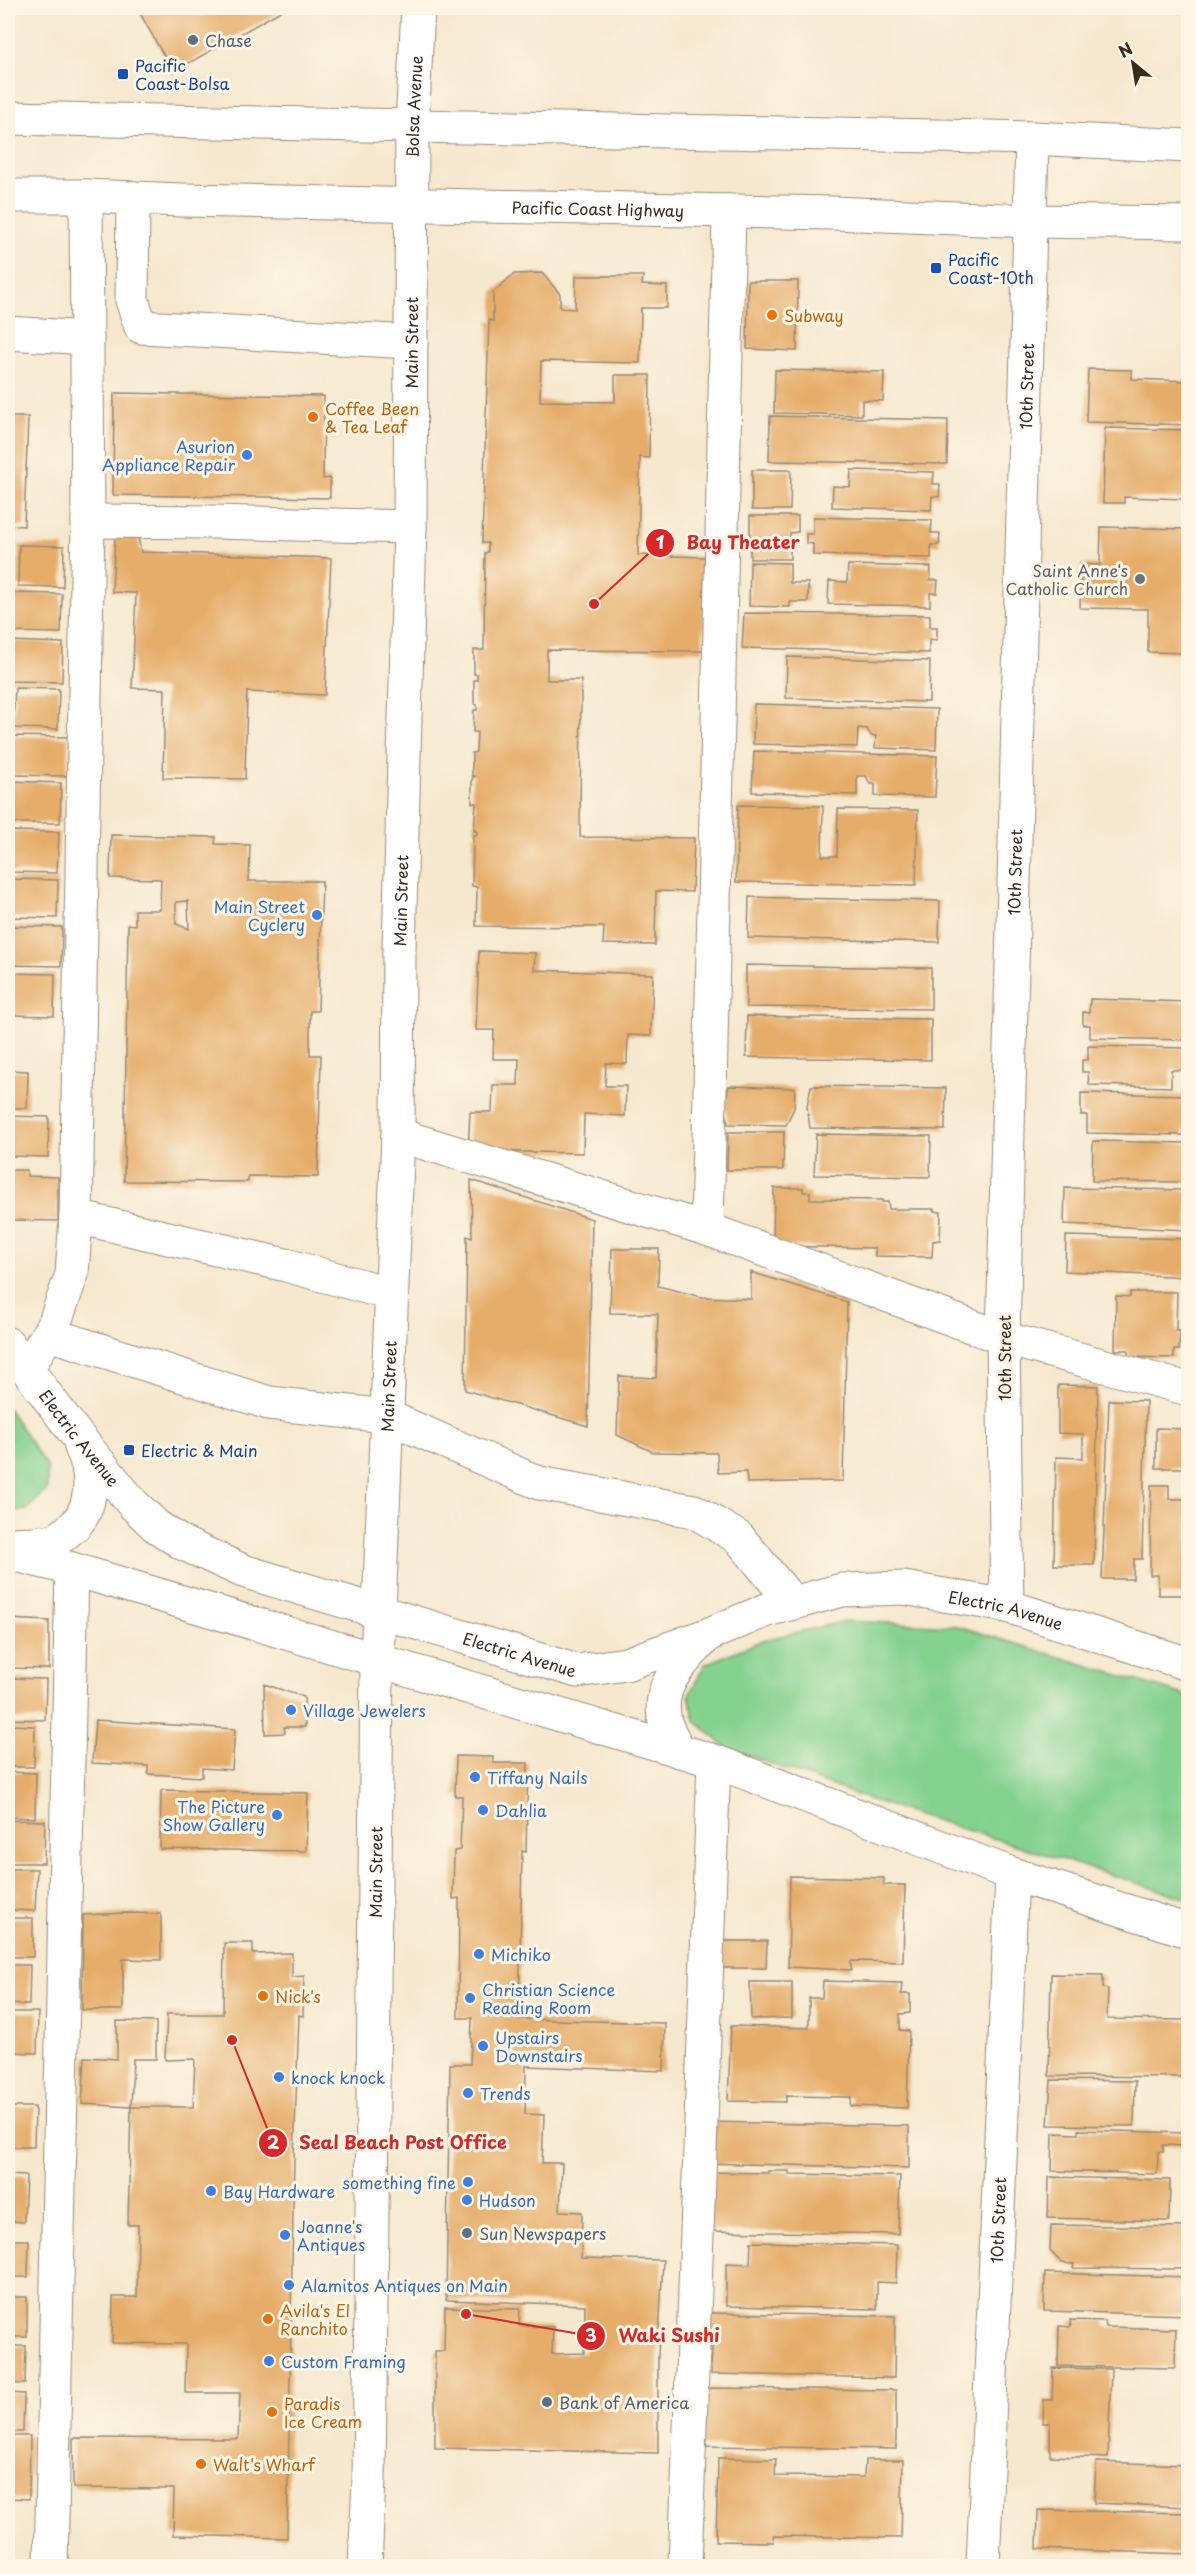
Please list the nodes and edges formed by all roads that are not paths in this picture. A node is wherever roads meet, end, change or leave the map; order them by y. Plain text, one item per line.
1 (418, 8) edge
2 (8, 118) edge
3 (412, 126) junction
4 (1032, 138) junction
5 (1188, 146) edge
6 (8, 196) edge
7 (86, 196) junction
8 (133, 198) junction
9 (412, 205) junction
10 (729, 211) junction
11 (1030, 221) junction
12 (1188, 223) edge
13 (8, 333) edge
14 (87, 338) junction
15 (411, 342) junction
16 (88, 522) junction
17 (410, 527) junction
18 (398, 1135) junction
19 (76, 1217) junction
20 (707, 1229) junction
21 (391, 1294) junction
22 (49, 1334) junction
23 (1003, 1338) junction
24 (17, 1356) edge
25 (1188, 1389) edge
26 (386, 1416) junction
27 (75, 1433) junction
28 (8, 1544) edge
29 (8, 1553) edge
30 (72, 1569) junction
31 (793, 1603) junction
32 (1007, 1606) junction
33 (379, 1613) junction
34 (707, 1635) junction
35 (377, 1661) junction
36 (1188, 1664) edge
37 (679, 1751) junction
38 (714, 1761) junction
39 (1012, 1874) junction
40 (1188, 1931) edge
41 (51, 2566) edge
42 (365, 2566) edge
43 (685, 2566) edge
44 (983, 2566) edge

1 - 3 main road, Bolsa Avenue
2 - 3 main road
3 - 4 main road
3 - 9 main road, Bolsa Avenue
4 - 5 main road
4 - 11 main road, 10th Street
6 - 7 main road, Pacific Coast Highway
7 - 8 main road, Pacific Coast Highway
7 - 14 main road
8 - 9 main road, Pacific Coast Highway
8 - 15 main road
9 - 10 main road, Pacific Coast Highway
9 - 15 main road, Main Street
10 - 11 main road, Pacific Coast Highway
10 - 20 main road
11 - 12 main road, Pacific Coast Highway
11 - 23 main road, 10th Street
13 - 14 main road
14 - 16 main road
15 - 17 main road, Main Street
16 - 17 main road
16 - 19 main road
17 - 18 main road, Main Street
18 - 20 main road
18 - 21 main road, Main Street
19 - 21 main road
19 - 22 main road
20 - 23 main road
21 - 26 main road, Main Street
22 - 24 main road
22 - 26 main road
23 - 25 main road
23 - 32 main road, 10th Street
24 - 27 main road, Electric Avenue
26 - 31 main road
26 - 33 main road, Main Street
27 - 28 main road
27 - 33 main road, Electric Avenue
29 - 30 main road
30 - 35 main road
30 - 41 main road
31 - 32 main road, Electric Avenue
31 - 34 main road, Electric Avenue
32 - 36 main road, Electric Avenue
33 - 34 main road, Electric Avenue
33 - 35 main road, Main Street
34 - 37 main road
35 - 37 main road
35 - 42 main road, Main Street
37 - 38 main road
38 - 39 main road
38 - 43 main road
39 - 40 main road
39 - 44 main road, 10th Street

